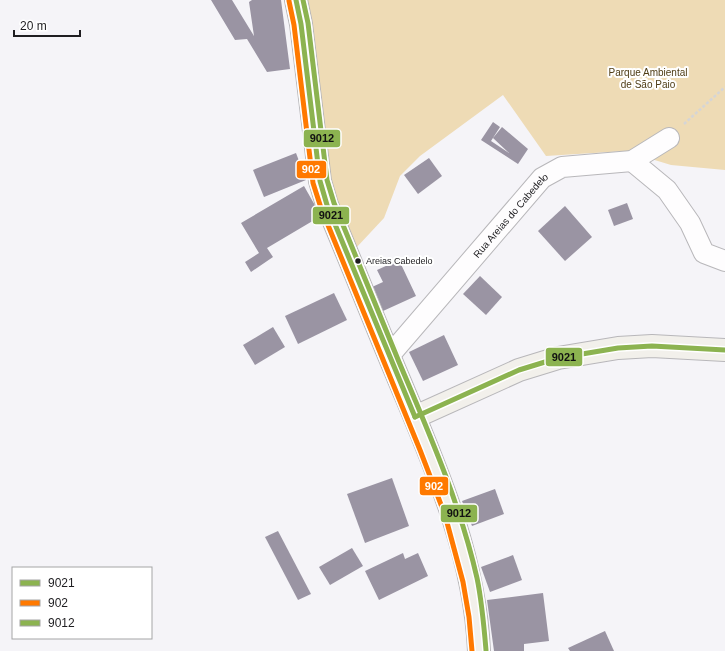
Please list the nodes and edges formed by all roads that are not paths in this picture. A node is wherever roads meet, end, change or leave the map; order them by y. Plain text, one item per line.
1 (296, 0) edge
2 (669, 138) road end
3 (632, 161) junction
4 (725, 261) edge
5 (725, 350) edge
6 (389, 356) junction
7 (414, 417) junction
8 (478, 651) edge

1 - 6 main road
2 - 3 street, Rua Areias do Cabedelo
3 - 4 street
3 - 6 street, Rua Areias do Cabedelo
5 - 7 main road
6 - 7 main road
7 - 8 main road

